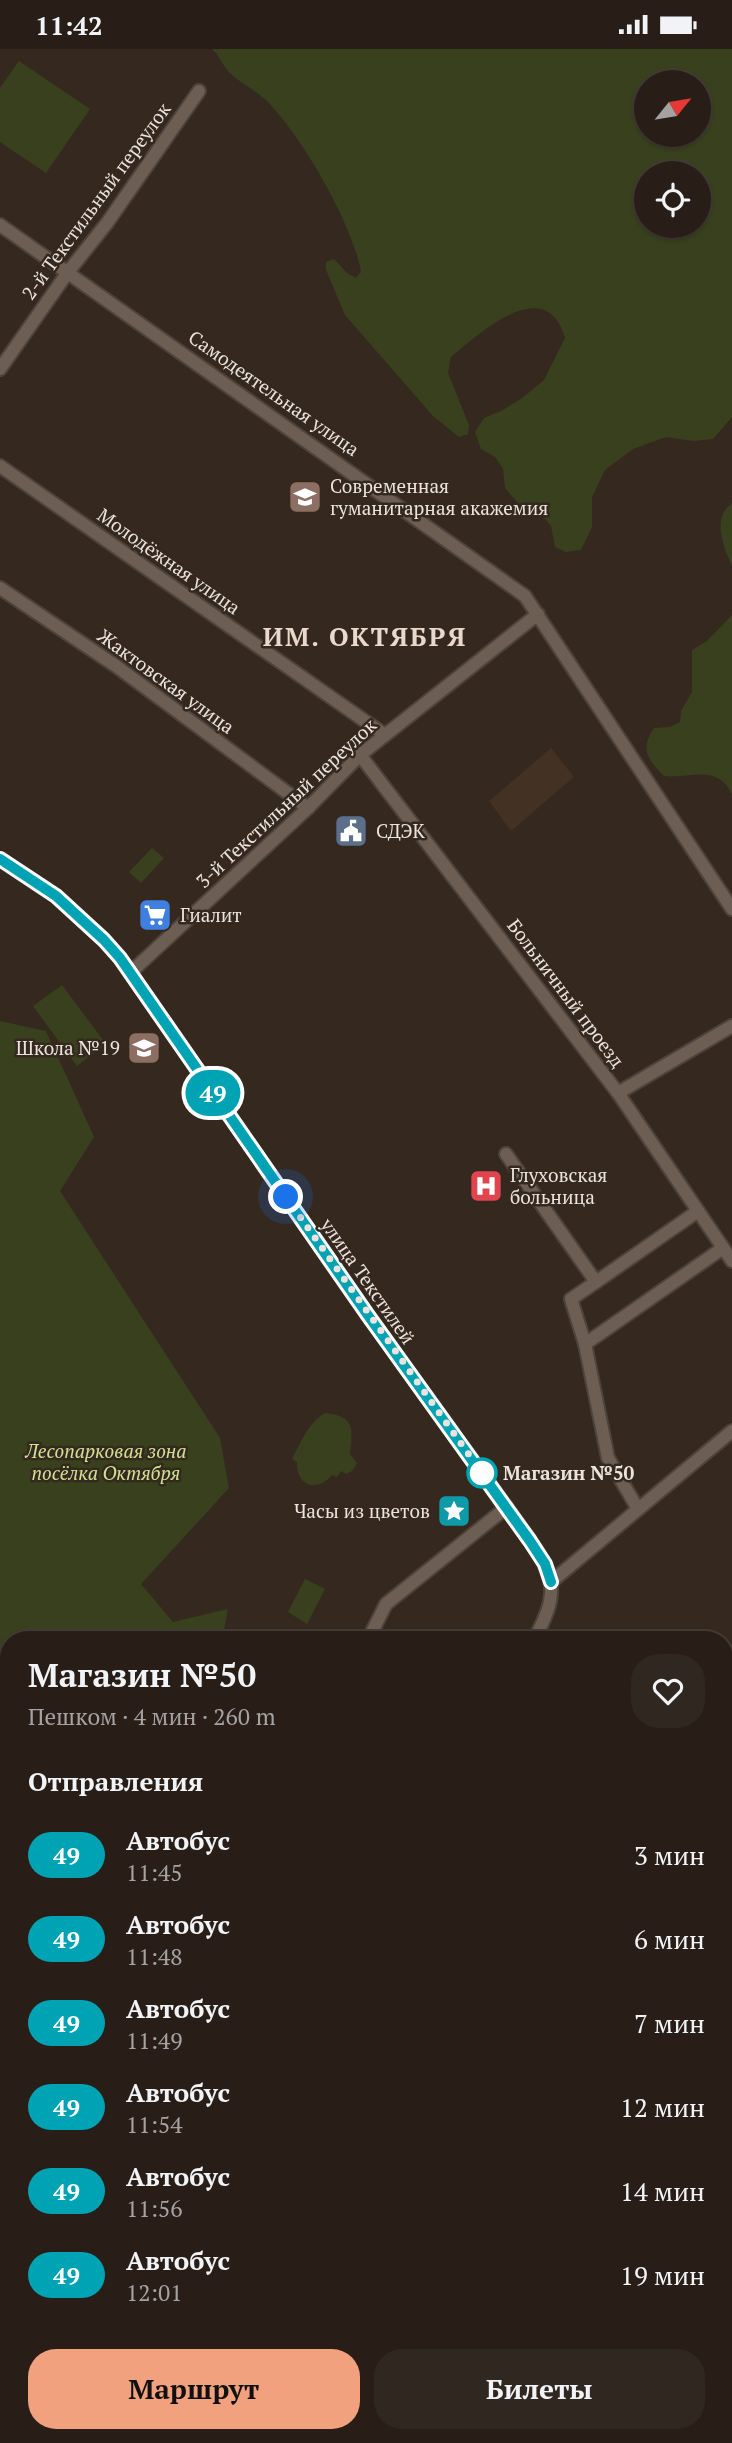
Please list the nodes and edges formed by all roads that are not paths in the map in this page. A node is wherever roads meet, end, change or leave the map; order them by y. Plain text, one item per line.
1 (199, 91) dead end
2 (0, 225) edge
3 (68, 272) junction
4 (0, 369) edge
5 (0, 467) edge
6 (0, 588) edge
7 (538, 614) junction
8 (385, 735) junction
9 (360, 755) junction
10 (307, 808) junction
11 (0, 859) edge
12 (732, 909) edge
13 (130, 973) junction
14 (732, 1026) edge
15 (618, 1093) junction
16 (506, 1154) dead end
17 (698, 1210) junction
18 (723, 1248) junction
19 (732, 1261) edge
20 (596, 1282) junction
21 (585, 1344) junction
22 (732, 1431) edge
23 (507, 1507) junction
24 (638, 1509) junction
25 (551, 1582) junction
26 (372, 1631) edge
27 (538, 1631) edge

1 - 3 street, 2-й Текстильный переулок
2 - 3 street, Самодеятельная улица
3 - 4 street, 2-й Текстильный переулок
3 - 7 street, Самодеятельная улица
5 - 8 street, Молодёжная улица
6 - 10 street, Жактовская улица
7 - 8 street, 3-й Текстильный переулок
7 - 12 street, Самодеятельная улица
8 - 9 street, 3-й Текстильный переулок
9 - 10 street, 3-й Текстильный переулок
9 - 15 street, Больничный проезд
10 - 13 street, 3-й Текстильный переулок
11 - 13 street, улица Текстилей
13 - 23 street, улица Текстилей
14 - 15 street
15 - 17 street, Больничный проезд
16 - 20 street
17 - 18 street, Больничный проезд
17 - 20 street
18 - 19 street, Больничный проезд
18 - 21 street
20 - 21 street
21 - 24 street
22 - 24 street
23 - 25 street, улица Текстилей
23 - 26 street
24 - 25 street
25 - 27 street

